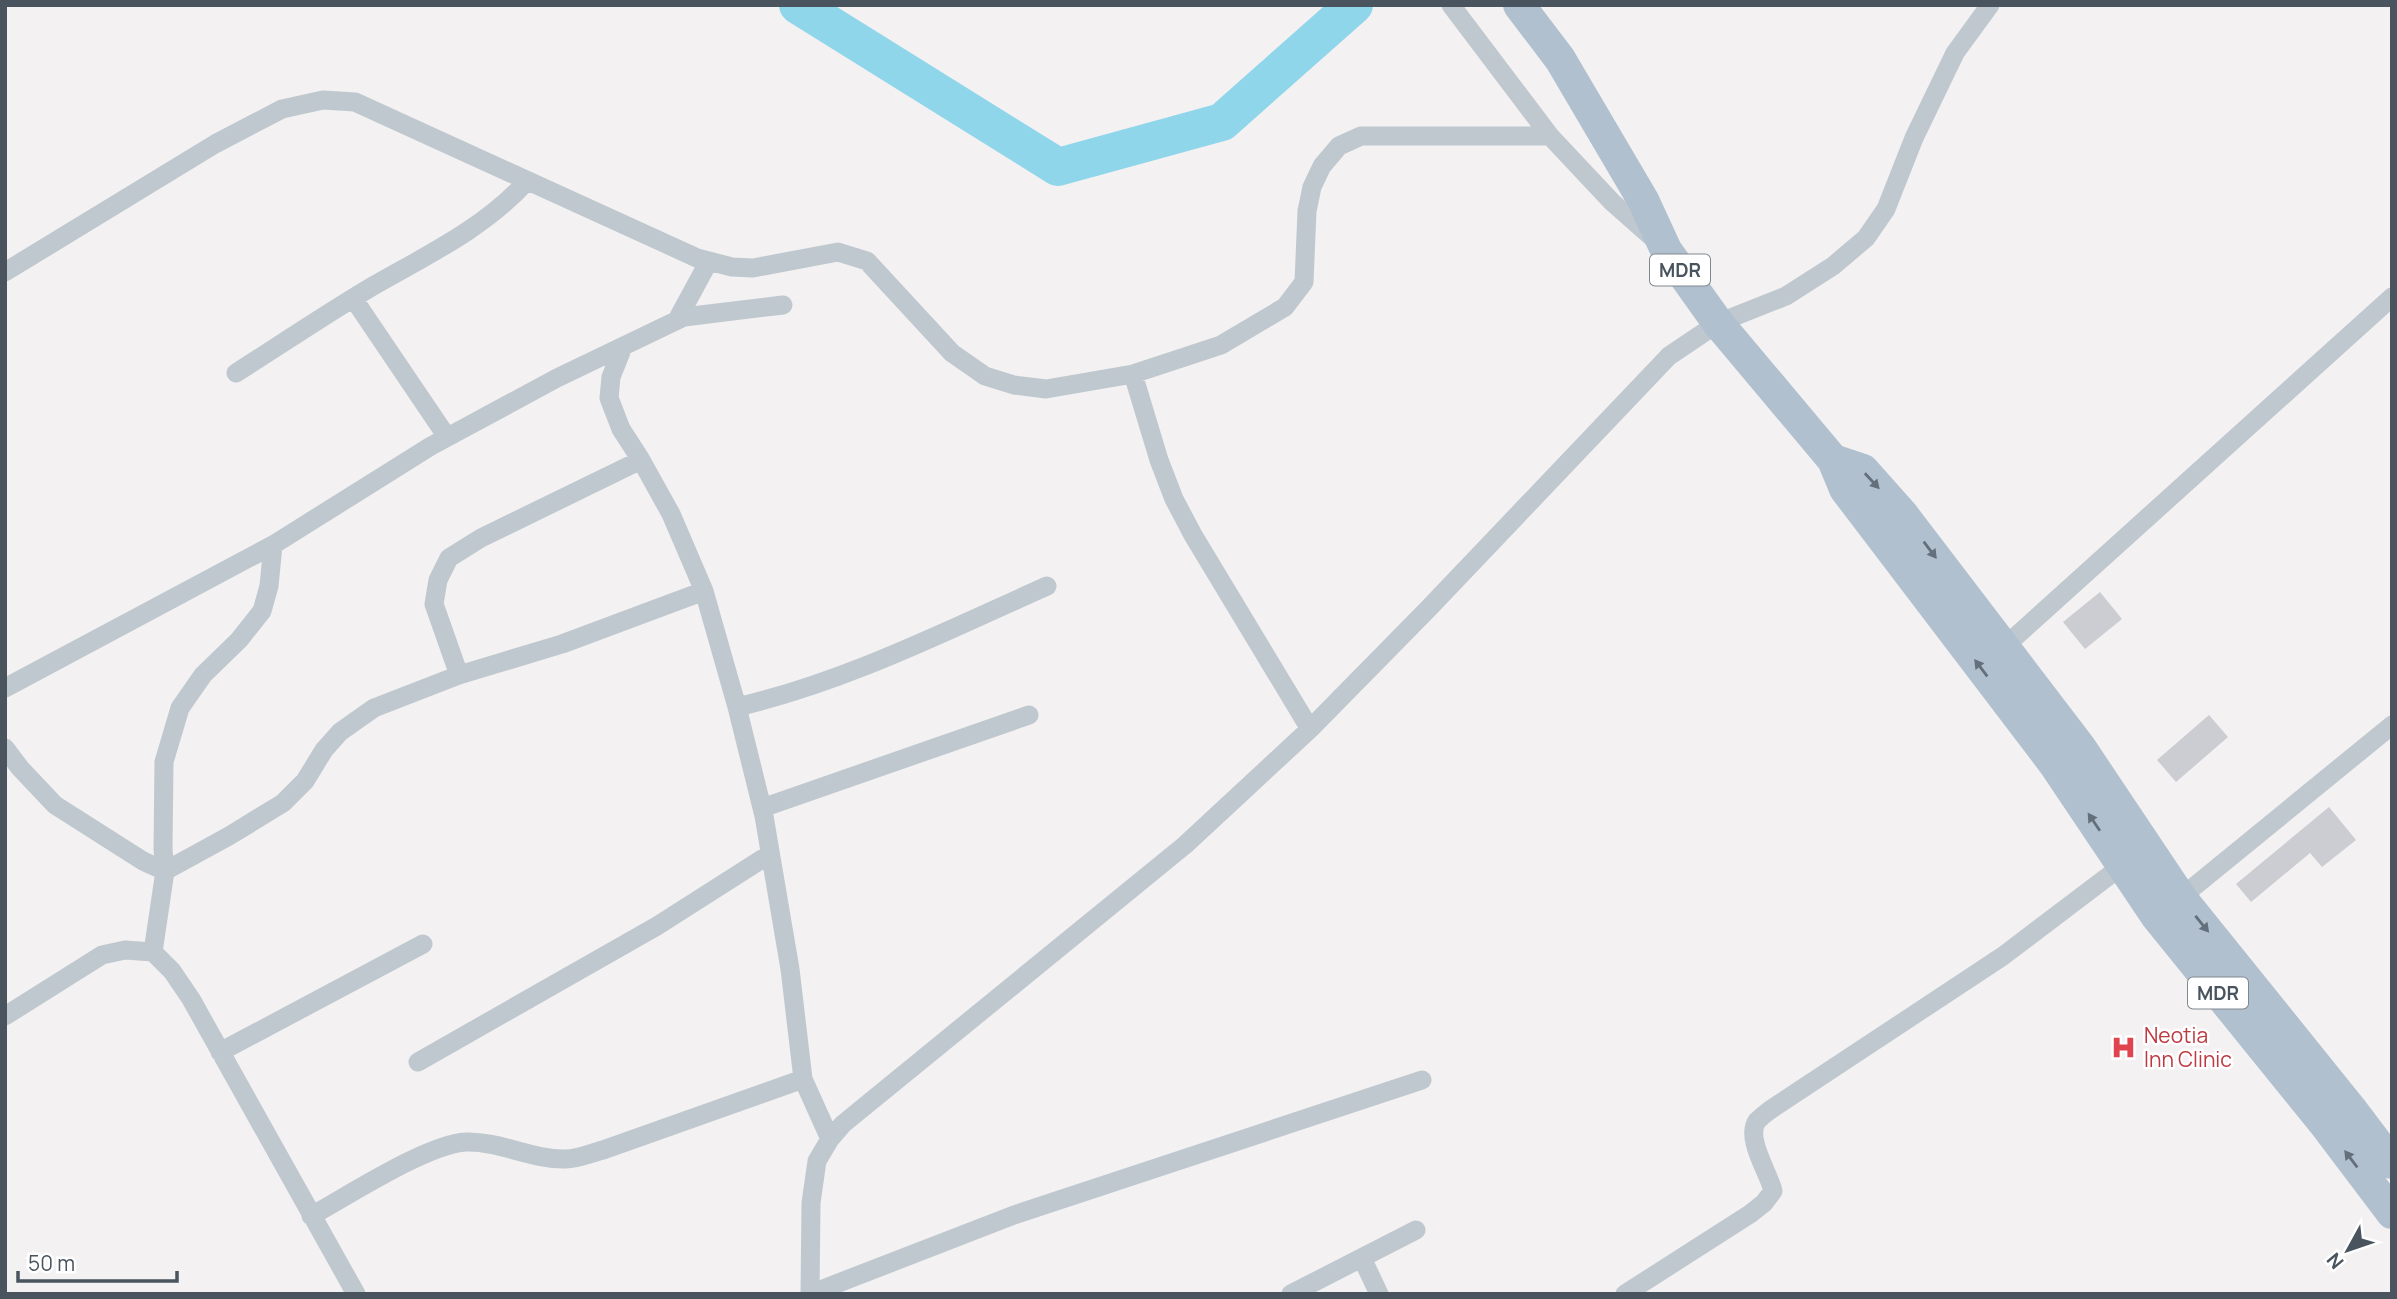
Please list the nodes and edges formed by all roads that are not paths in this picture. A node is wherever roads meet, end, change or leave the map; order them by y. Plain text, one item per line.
1 (1451, 5) edge
2 (1519, 5) edge
3 (1990, 5) edge
4 (1550, 135) junction
5 (527, 181) junction
6 (1666, 250) junction
7 (709, 261) junction
8 (5, 272) edge
9 (2392, 297) edge
10 (353, 298) junction
11 (783, 305) dead end
12 (677, 320) junction
13 (1718, 323) junction
14 (623, 347) junction
15 (236, 373) dead end
16 (1133, 374) junction
17 (447, 438) junction
18 (641, 460) junction
19 (273, 545) junction
20 (1047, 586) dead end
21 (704, 591) junction
22 (1944, 595) junction
23 (2004, 647) junction
24 (459, 675) junction
25 (5, 688) edge
26 (737, 707) junction
27 (2034, 713) junction
28 (1030, 715) dead end
29 (2392, 725) edge
30 (1310, 729) junction
31 (5, 748) edge
32 (762, 808) junction
33 (770, 854) junction
34 (2135, 855) junction
35 (165, 871) junction
36 (2169, 908) junction
37 (423, 944) dead end
38 (153, 952) junction
39 (5, 1016) edge
40 (220, 1052) junction
41 (418, 1062) dead end
42 (803, 1079) junction
43 (1422, 1080) dead end
44 (830, 1139) junction
45 (2392, 1163) edge
46 (2392, 1213) edge
47 (311, 1216) junction
48 (1416, 1230) dead end
49 (1362, 1258) junction
50 (356, 1294) edge
51 (810, 1294) edge
52 (1291, 1294) edge
53 (1379, 1294) edge
54 (1625, 1294) edge

1 - 4 street
2 - 6 main road, MDR
3 - 13 street
4 - 6 street
4 - 16 street
5 - 7 street
5 - 8 street
5 - 10 street
6 - 13 main road, MDR
7 - 12 street
7 - 16 street
9 - 23 street
10 - 15 street
10 - 17 street
11 - 12 street
12 - 14 street
13 - 22 main road, MDR
13 - 30 street
14 - 17 street
14 - 18 street
16 - 30 street
17 - 19 street
18 - 21 street
18 - 24 street
19 - 25 street
19 - 35 street
20 - 26 street
21 - 24 street
21 - 26 street
22 - 23 main road, MDR
27 -> 22 main road, MDR
23 - 27 main road, MDR
24 - 35 street
26 - 32 street
27 - 34 main road, MDR
28 - 32 street
29 - 36 street
30 - 44 street
31 - 35 street
32 - 33 street
33 - 41 street
33 - 42 street
34 - 36 main road, MDR
34 - 54 street
35 - 38 street
36 -> 45 main road, MDR
46 -> 36 main road, MDR
37 - 40 street
38 - 39 street
38 - 40 street
40 - 47 street
42 - 44 street
42 - 47 street
43 - 51 street
44 - 51 street
47 - 50 street
48 - 49 street
49 - 52 street
49 - 53 street

